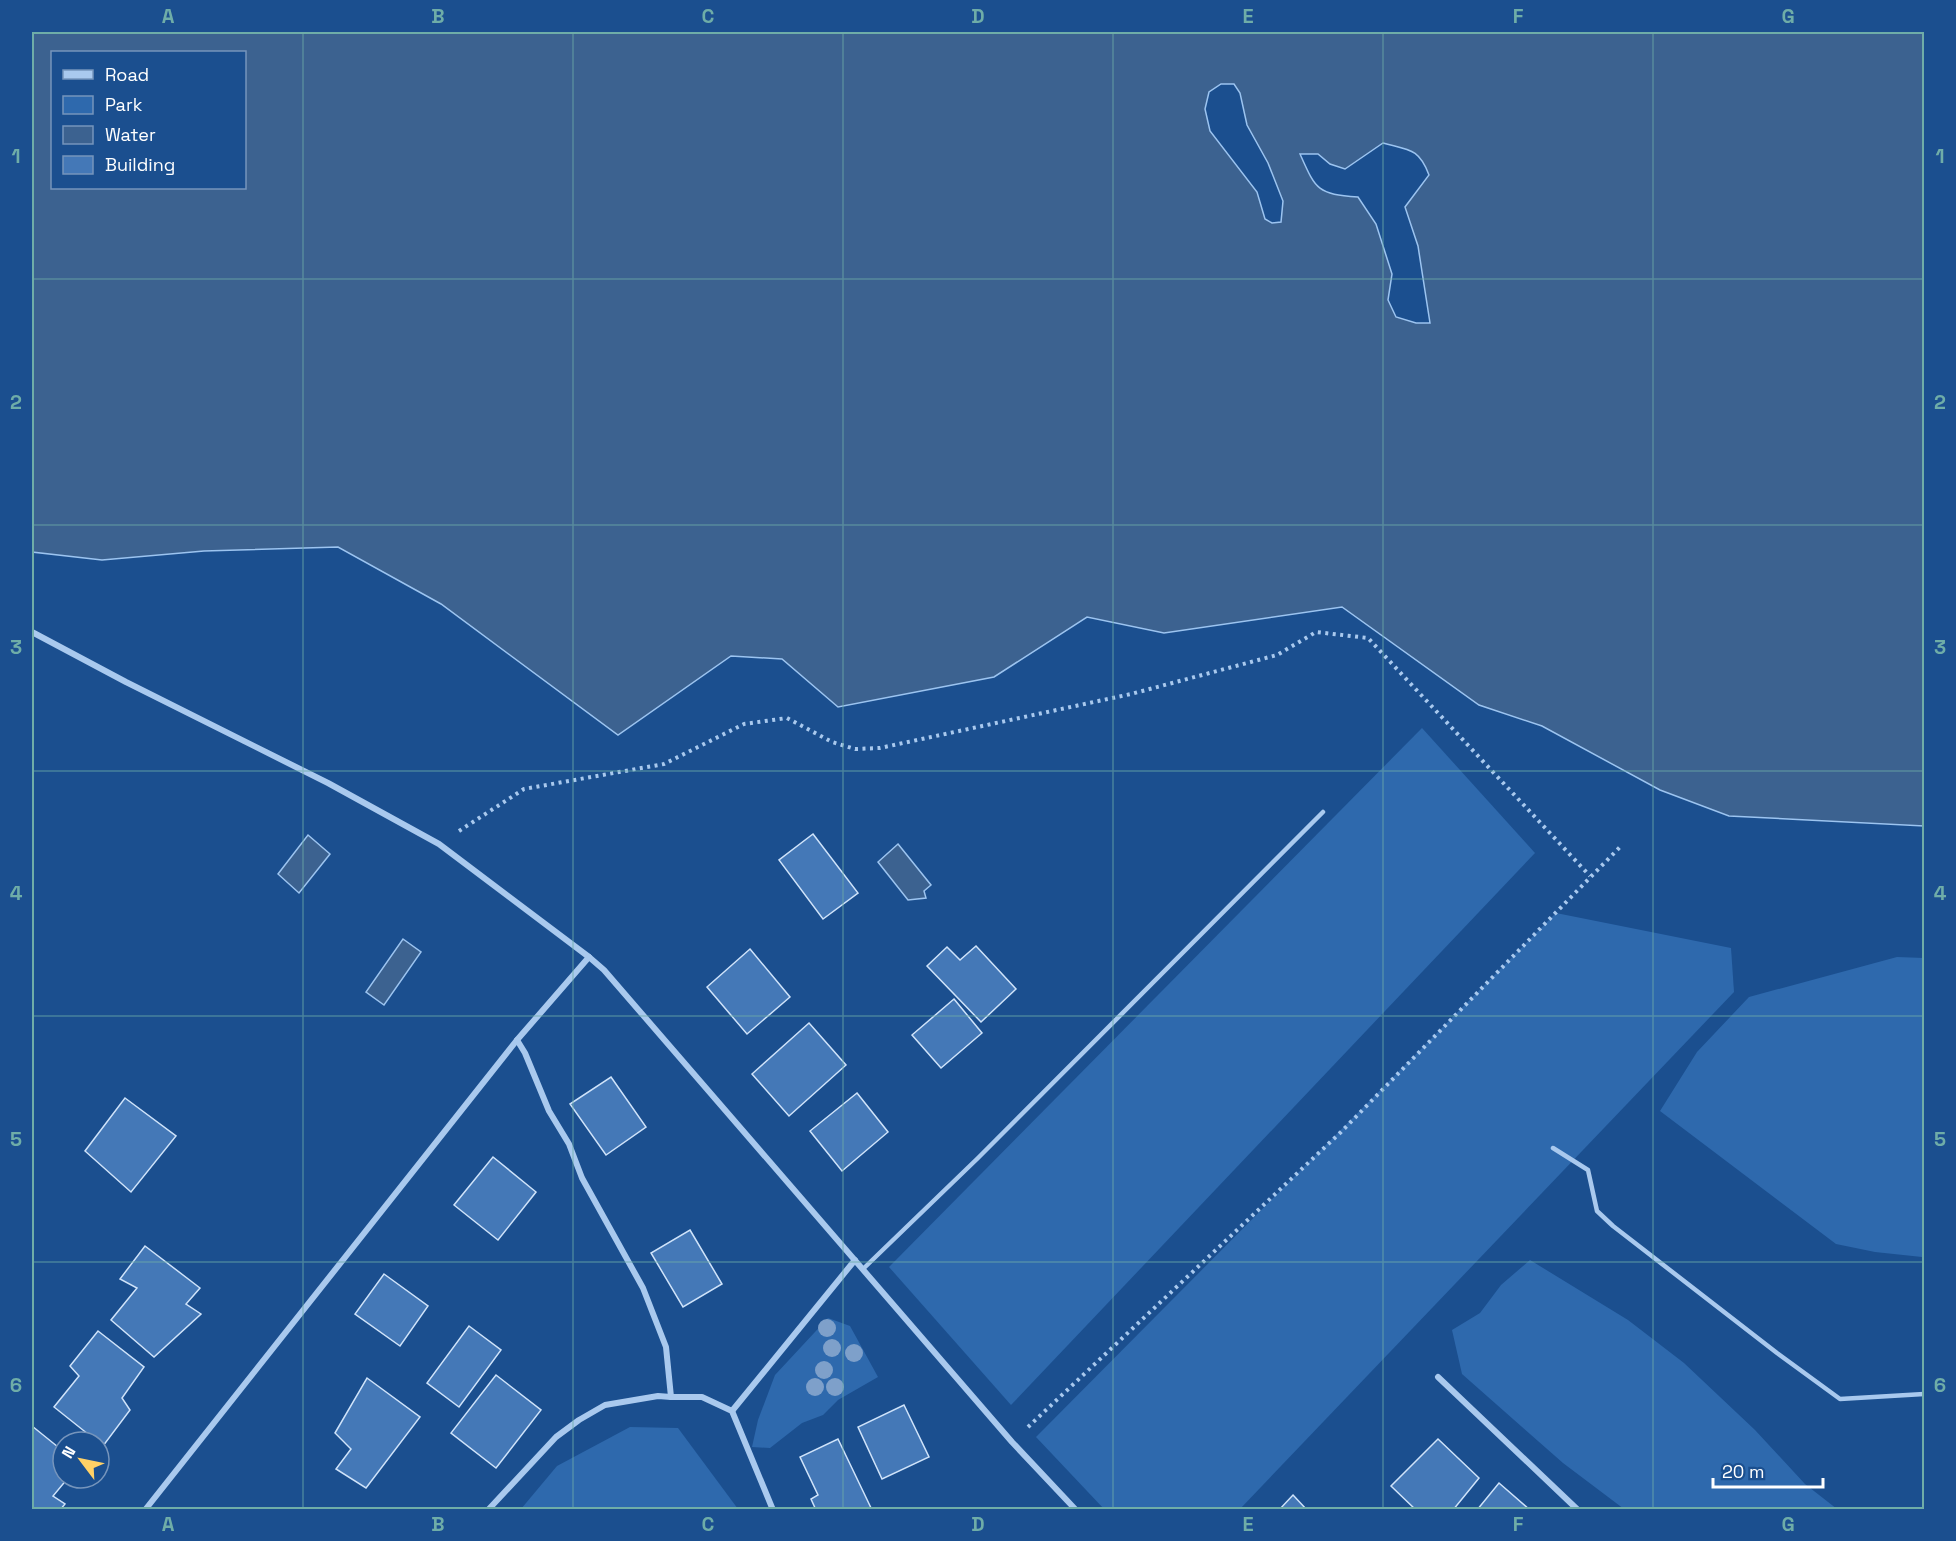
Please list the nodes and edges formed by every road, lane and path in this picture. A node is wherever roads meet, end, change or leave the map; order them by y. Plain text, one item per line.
1 (32, 632) edge
2 (1323, 812) dead end
3 (439, 844) junction
4 (1620, 846) dead end
5 (1590, 876) junction
6 (589, 957) junction
7 (517, 1040) junction
8 (1553, 1148) dead end
9 (855, 1260) junction
10 (863, 1269) junction
11 (1438, 1377) dead end
12 (1924, 1394) edge
13 (671, 1397) junction
14 (732, 1411) junction
15 (1012, 1442) junction
16 (145, 1509) edge
17 (489, 1509) edge
18 (773, 1509) edge
19 (1076, 1509) edge
20 (1578, 1509) edge

1 - 3 street
2 - 10 lane
3 - 5 path
3 - 6 street
4 - 5 path
5 - 15 path
6 - 7 street
6 - 9 street
7 - 13 street
7 - 16 street
8 - 12 lane
9 - 10 street
9 - 14 street
10 - 15 street
11 - 20 street
13 - 14 street
13 - 17 street
14 - 18 street
15 - 19 street

